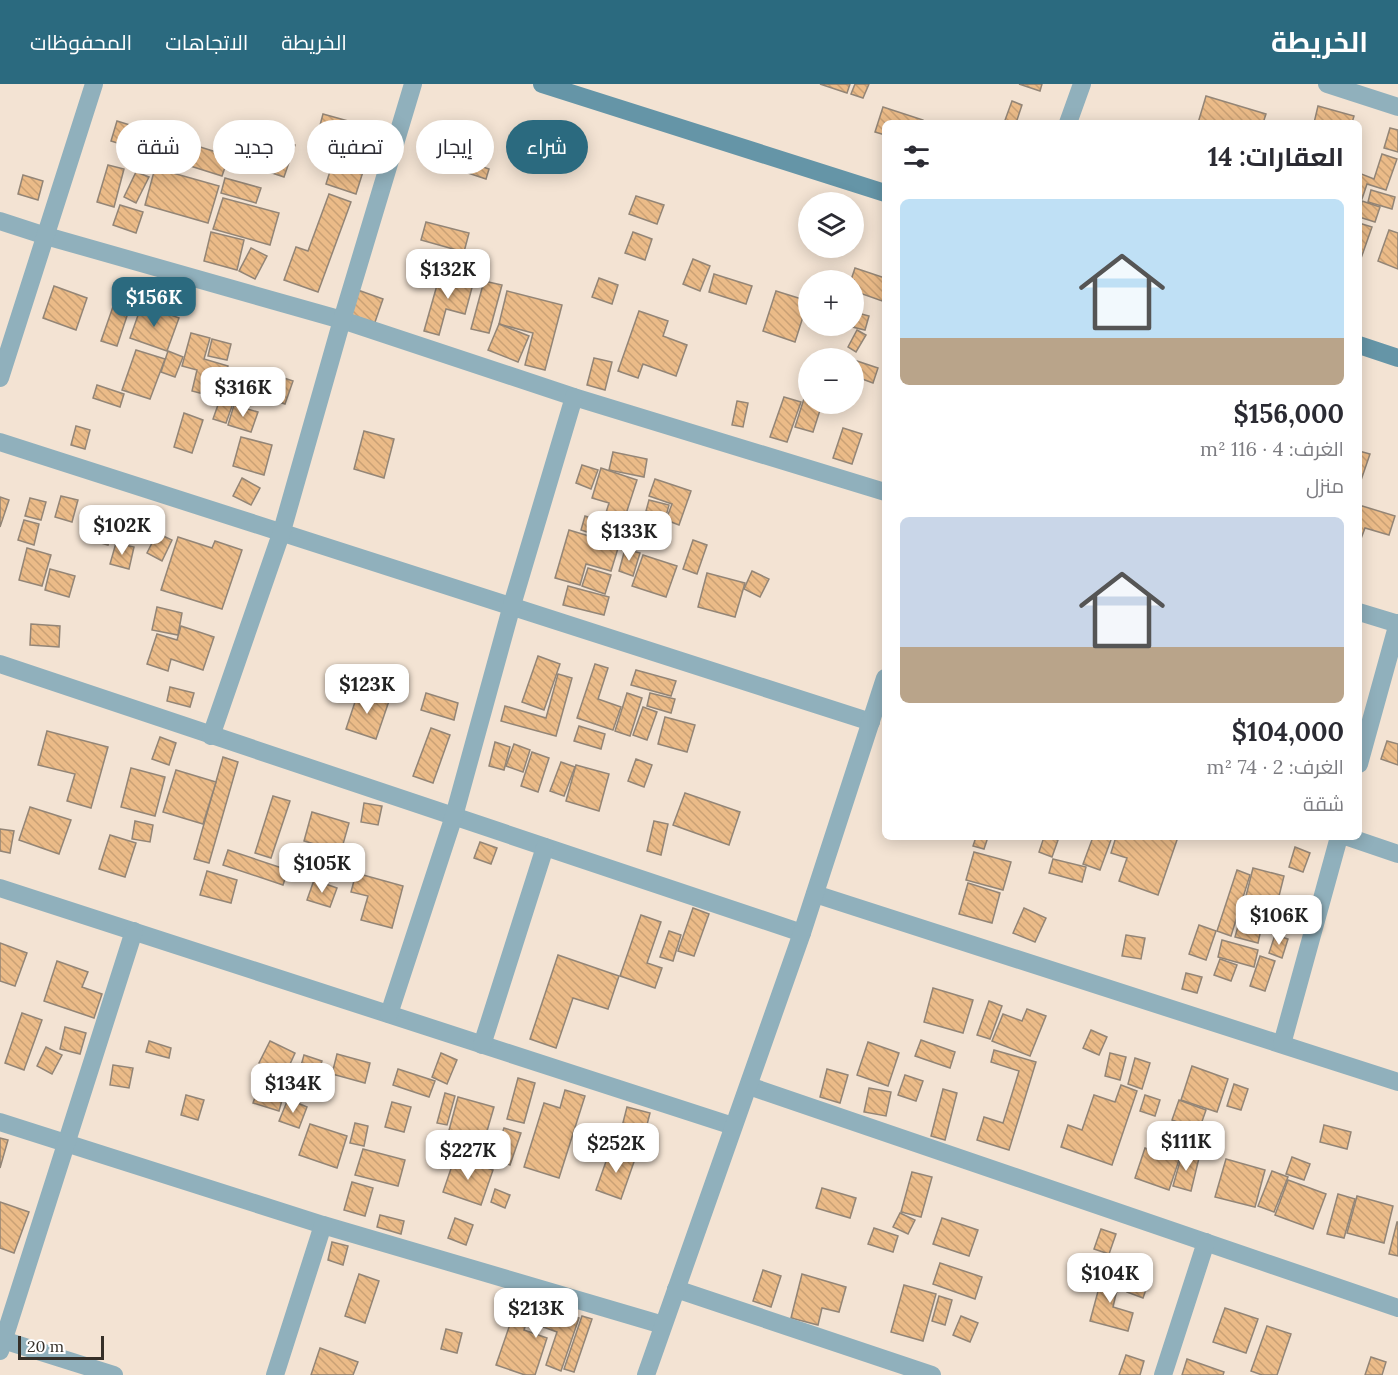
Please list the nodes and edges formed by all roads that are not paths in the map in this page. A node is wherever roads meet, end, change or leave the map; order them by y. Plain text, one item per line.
1 (94, 84) edge
2 (413, 84) edge
3 (542, 84) edge
4 (1082, 84) edge
5 (1327, 84) edge
6 (1398, 107) edge
7 (1069, 120) edge
8 (882, 192) edge
9 (0, 221) edge
10 (46, 236) junction
11 (342, 320) junction
12 (1362, 346) edge
13 (1398, 358) edge
14 (0, 378) edge
15 (574, 397) junction
16 (0, 442) edge
17 (882, 491) edge
18 (282, 531) junction
19 (512, 605) junction
20 (1362, 613) edge
21 (1398, 624) edge
22 (0, 664) edge
23 (882, 689) edge
24 (871, 722) junction
25 (211, 736) junction
26 (1362, 753) edge
27 (454, 816) junction
28 (1338, 840) edge
29 (1357, 840) edge
30 (545, 847) junction
31 (1398, 854) edge
32 (0, 888) edge
33 (814, 894) junction
34 (134, 931) junction
35 (802, 933) junction
36 (389, 1014) junction
37 (1282, 1044) junction
38 (482, 1045) junction
39 (1398, 1082) edge
40 (748, 1086) junction
41 (0, 1122) edge
42 (733, 1126) junction
43 (66, 1143) junction
44 (323, 1225) junction
45 (1206, 1242) junction
46 (676, 1289) junction
47 (1398, 1308) edge
48 (663, 1325) junction
49 (1, 1343) edge
50 (114, 1375) edge
51 (275, 1375) edge
52 (646, 1375) edge
53 (932, 1375) edge
54 (1163, 1375) edge

1 - 10 street
2 - 11 street
3 - 8 street
4 - 7 street
5 - 6 street
9 - 10 street
10 - 11 street
10 - 14 street
11 - 15 street
11 - 18 street
12 - 13 street
15 - 17 street
15 - 19 street
16 - 18 street
18 - 19 street
18 - 25 street
19 - 24 street
19 - 27 street
20 - 21 street
21 - 26 street
22 - 25 street
23 - 24 street
24 - 33 street
25 - 27 street
27 - 30 street
27 - 36 street
28 - 37 street
29 - 31 street
30 - 35 street
30 - 38 street
32 - 34 street
33 - 35 street
33 - 37 street
34 - 36 street
34 - 43 street
35 - 40 street
36 - 38 street
37 - 39 street
38 - 42 street
40 - 42 street
40 - 45 street
41 - 43 street
42 - 46 street
43 - 44 street
43 - 49 street
44 - 48 street
44 - 51 street
45 - 47 street
45 - 54 street
46 - 48 street
46 - 53 street
48 - 52 street
49 - 50 street

